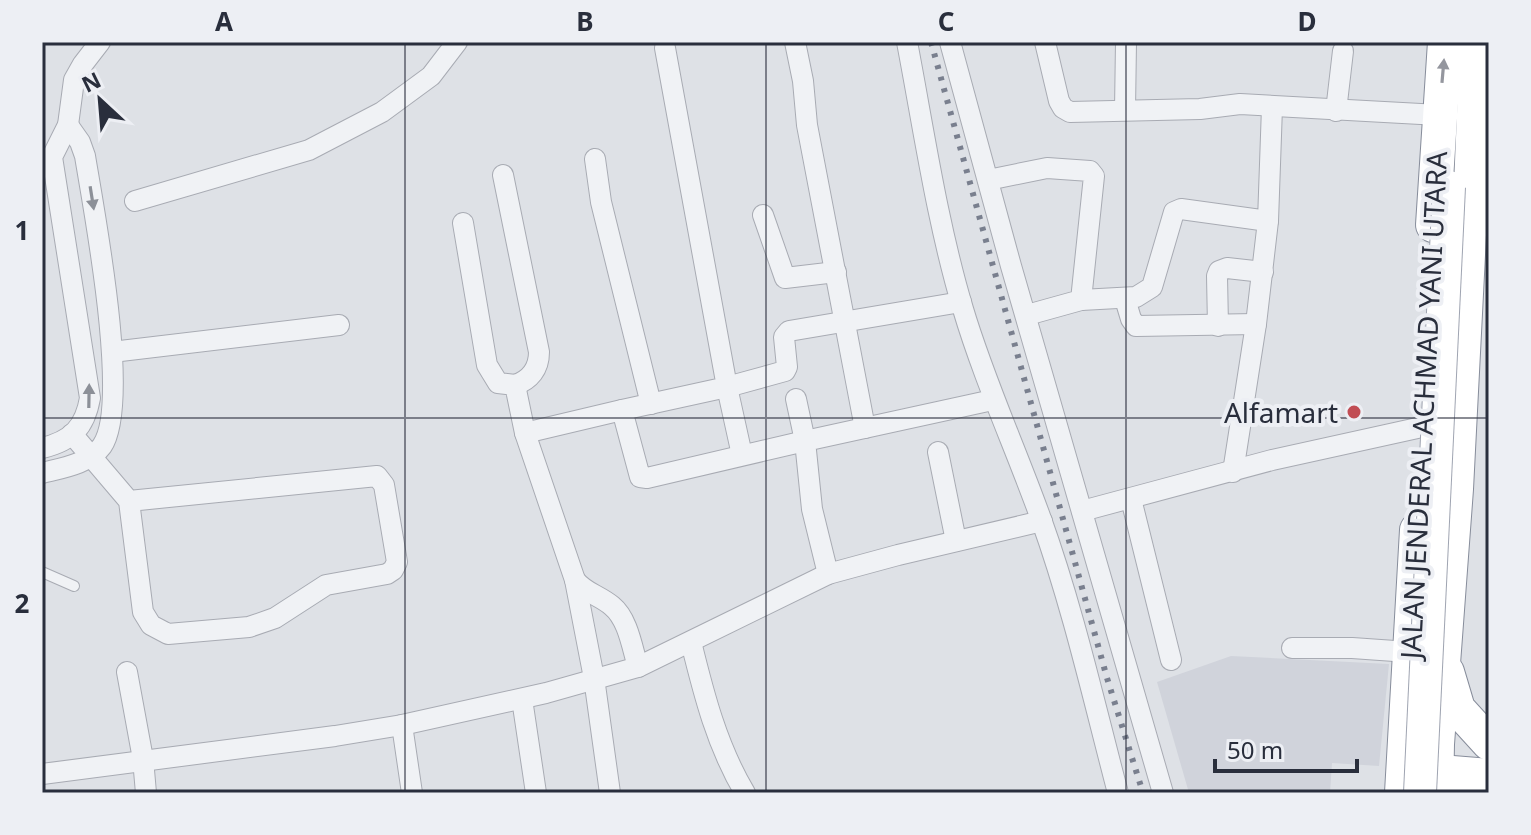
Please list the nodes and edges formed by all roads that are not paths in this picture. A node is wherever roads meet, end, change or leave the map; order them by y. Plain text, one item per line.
1 (100, 42) edge
2 (457, 42) edge
3 (795, 42) edge
4 (907, 42) edge
5 (950, 42) edge
6 (1045, 42) edge
7 (1126, 42) edge
8 (1445, 42) edge
9 (665, 48) dead end
10 (1343, 51) dead end
11 (1480, 61) edge
12 (1272, 107) junction
13 (1125, 110) junction
14 (1336, 111) junction
15 (1439, 115) junction
16 (68, 125) junction
17 (1481, 128) edge
18 (595, 159) dead end
19 (503, 175) dead end
20 (988, 180) junction
21 (1449, 187) dead end
22 (135, 201) dead end
23 (763, 215) dead end
24 (1268, 221) junction
25 (463, 223) dead end
26 (836, 272) junction
27 (1263, 272) junction
28 (1125, 299) junction
29 (1081, 300) junction
30 (961, 302) junction
31 (1027, 315) junction
32 (846, 322) junction
33 (1256, 324) junction
34 (339, 325) dead end
35 (1218, 326) junction
36 (112, 352) junction
37 (515, 385) junction
38 (727, 387) junction
39 (796, 399) dead end
40 (988, 401) dead end
41 (651, 404) junction
42 (622, 410) junction
43 (1422, 427) junction
44 (865, 428) junction
45 (525, 433) junction
46 (72, 434) junction
47 (805, 441) junction
48 (42, 448) edge
49 (938, 452) dead end
50 (742, 455) junction
51 (91, 458) junction
52 (1233, 472) junction
53 (42, 473) edge
54 (1131, 499) junction
55 (129, 501) junction
56 (1082, 511) junction
57 (1042, 521) junction
58 (956, 541) junction
59 (42, 572) edge
60 (828, 574) junction
61 (575, 580) junction
62 (74, 586) dead end
63 (691, 642) junction
64 (1292, 648) dead end
65 (1409, 652) junction
66 (1444, 656) junction
67 (1171, 660) dead end
68 (638, 667) junction
69 (127, 672) dead end
70 (594, 678) junction
71 (522, 699) junction
72 (402, 725) junction
73 (1489, 743) edge
74 (143, 759) junction
75 (42, 774) edge
76 (1489, 776) edge
77 (1420, 784) edge
78 (146, 793) edge
79 (412, 793) edge
80 (536, 793) edge
81 (610, 793) edge
82 (745, 793) edge
83 (1118, 793) edge
84 (1163, 793) edge

1 - 16 street
2 - 22 street
3 - 26 street
4 - 30 street
5 - 20 street
6 - 13 street
7 - 13 street
15 -> 8 highway, JALAN JENDERAL ACHMAD YANI UTARA
9 - 38 street
10 - 14 street
11 - 17 highway, JALAN JENDERAL ACHMAD YANI UTARA
12 - 13 street
12 - 14 street
12 - 24 street
14 - 15 street
15 - 43 highway, JALAN JENDERAL ACHMAD YANI UTARA
16 -> 36 street
46 -> 16 street
17 - 66 highway, JALAN JENDERAL ACHMAD YANI UTARA
18 - 41 street
19 - 37 street
20 - 29 street
20 - 31 street
21 - 77 main road, bridge
23 - 26 street
24 - 27 street
24 - 28 street
25 - 37 street
26 - 32 street
27 - 33 street
27 - 35 street
28 - 29 street
28 - 35 street
29 - 31 street
30 - 32 street
30 - 57 street
31 - 56 street
32 - 38 street
32 - 44 street
33 - 35 street
33 - 52 street
34 - 36 street
36 - 51 street
37 - 45 street
38 - 41 street
38 - 50 street
39 - 47 street
40 - 44 street
41 - 42 street
42 - 45 street
42 - 50 street
43 - 52 street
43 - 65 highway, JALAN JENDERAL ACHMAD YANI UTARA
44 - 47 street
45 - 61 street
46 - 48 street
46 - 51 street
47 - 50 street
47 - 60 street
49 - 58 street
51 - 53 street
51 - 55 street
52 - 54 street
54 - 56 street
54 - 67 street
55 - 55 street
56 - 84 street
57 - 58 street
57 - 83 street
58 - 60 street
59 - 62 lane
60 - 63 street
61 - 68 street
61 - 70 street
63 - 68 street
63 - 82 street
64 - 65 street
65 - 77 highway, JALAN JENDERAL ACHMAD YANI UTARA
66 - 73 highway
66 - 77 highway, JALAN JENDERAL ACHMAD YANI UTARA
68 - 70 street
69 - 74 street
70 - 71 street
70 - 81 street
71 - 72 street
71 - 80 street
72 - 74 street
72 - 79 street
74 - 75 street
74 - 78 street
76 - 77 highway

